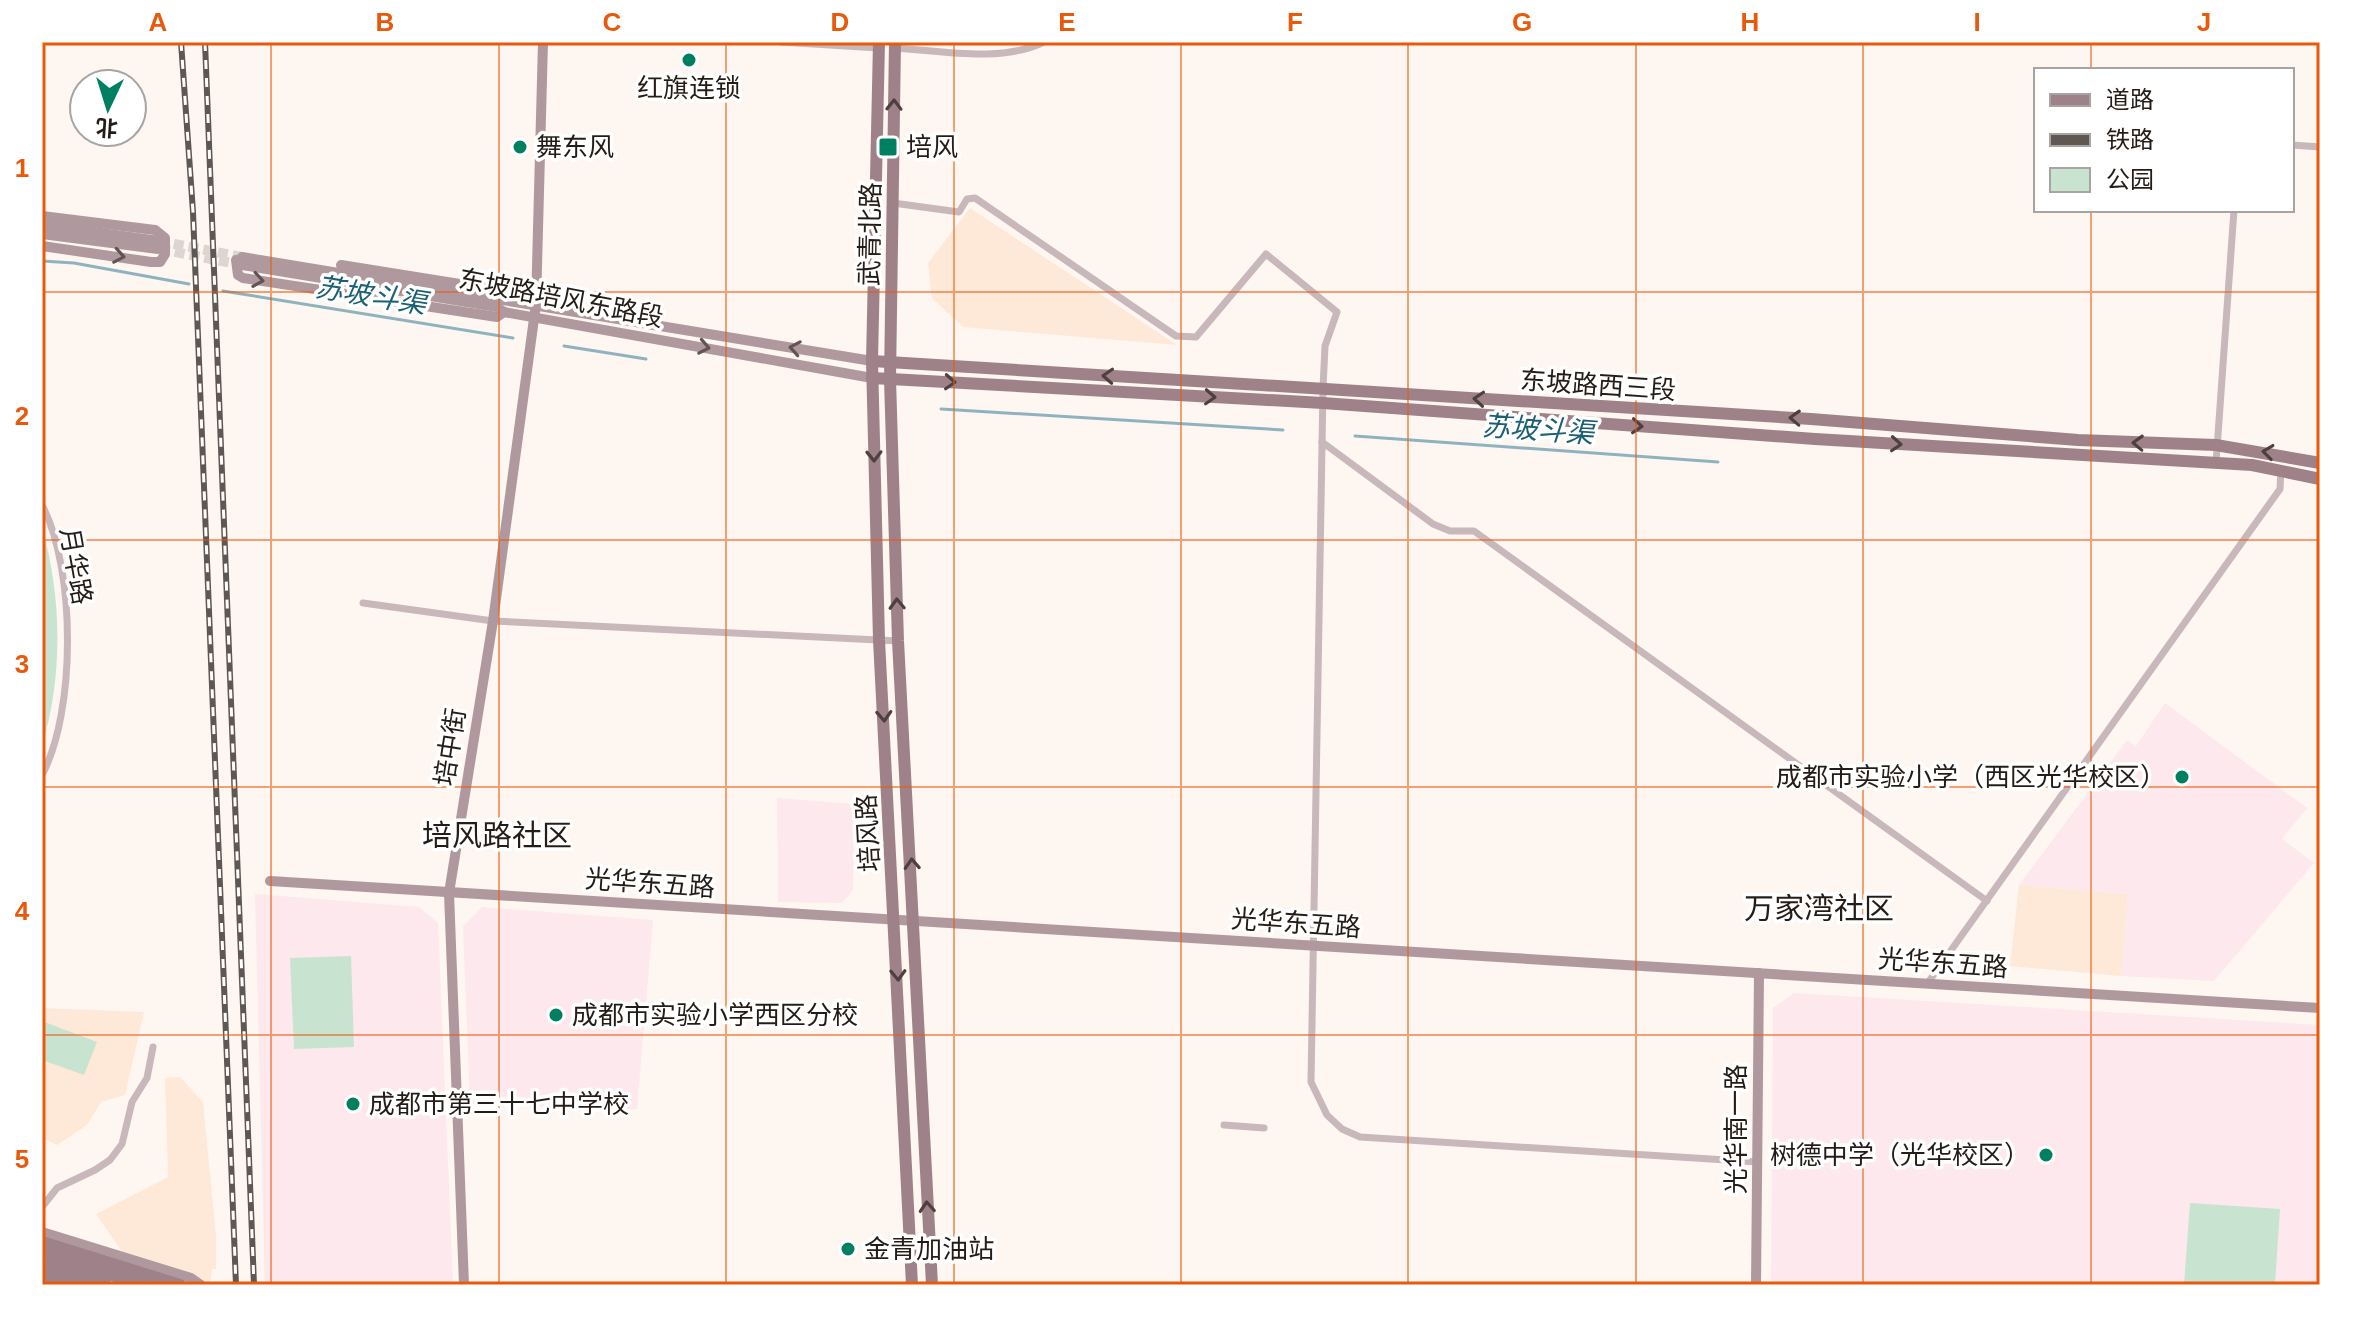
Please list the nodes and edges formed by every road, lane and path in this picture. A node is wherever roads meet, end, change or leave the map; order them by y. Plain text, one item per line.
1 (543, 42) edge
2 (781, 42) edge
3 (1044, 42) edge
4 (878, 45) edge
5 (895, 45) edge
6 (2294, 145) edge
7 (2320, 147) edge
8 (893, 203) junction
9 (2234, 212) edge
10 (42, 216) edge
11 (42, 225) edge
12 (42, 234) edge
13 (42, 246) edge
14 (518, 301) junction
15 (535, 310) junction
16 (504, 312) junction
17 (872, 361) junction
18 (890, 363) junction
19 (872, 378) junction
20 (890, 379) junction
21 (1323, 388) junction
22 (1323, 403) junction
23 (1322, 442) junction
24 (2216, 445) junction
25 (2216, 463) junction
26 (2320, 463) edge
27 (2281, 469) junction
28 (2320, 479) edge
29 (42, 505) edge
30 (363, 603) dead end
31 (493, 621) junction
32 (879, 640) junction
33 (898, 641) junction
34 (42, 775) edge
35 (270, 881) dead end
36 (449, 893) junction
37 (1987, 901) junction
38 (895, 920) junction
39 (915, 921) junction
40 (1312, 946) junction
41 (1759, 973) junction
42 (1927, 984) junction
43 (2320, 1008) edge
44 (153, 1047) dead end
45 (1224, 1125) dead end
46 (1264, 1128) dead end
47 (1758, 1162) junction
48 (43, 1204) edge
49 (42, 1232) edge
50 (42, 1242) edge
51 (42, 1254) edge
52 (42, 1265) edge
53 (42, 1274) edge
54 (76, 1285) edge
55 (106, 1285) edge
56 (144, 1285) edge
57 (180, 1285) edge
58 (201, 1285) edge
59 (464, 1285) edge
60 (912, 1285) edge
61 (932, 1285) edge
62 (1756, 1285) edge

1 - 15 street, 培中街
2 - 4 street
3 - 5 street
4 - 17 main road, 武青北路
8 -> 5 main road, 武青北路
6 - 7 street
8 - 18 main road, 武青北路
8 - 21 street
9 - 24 street
13 -> 10 street
11 - 12 street
14 - 15 street, 东坡路培风东路段
14 - 16 street, 东坡路培风东路段
14 -> 16 street
15 - 16 street, 东坡路培风东路段
17 -> 15 street, 东坡路培风东路段
15 -> 19 street, 东坡路培风东路段
15 - 31 street, 培中街
17 - 18 main road, 东坡路西三段
17 - 19 main road, 武青北路
18 - 20 main road, 武青北路
21 -> 18 main road, 东坡路西三段
19 - 20 main road, 东坡路西三段
19 -> 32 main road, 培风路
20 -> 22 main road, 东坡路西三段
33 -> 20 main road, 培风路
21 - 22 street
24 -> 21 main road, 东坡路西三段
22 - 23 street
22 -> 25 main road, 东坡路西三段
23 - 37 street
23 - 40 street
24 - 25 street
26 -> 24 main road, 东坡路西三段
25 - 27 main road, 东坡路西三段
27 - 28 main road, 东坡路西三段
27 - 37 street
29 - 34 street, 月华路
30 - 31 street
31 - 32 street
31 - 36 street, 培中街
32 - 33 street
32 -> 38 main road, 培风路
39 -> 33 main road, 培风路
35 - 36 street, 光华东五路
36 - 38 street, 光华东五路
36 - 59 street, 培中街
37 - 42 street
38 - 39 street, 光华东五路
38 -> 60 main road, 培风路
39 - 40 street, 光华东五路
61 -> 39 main road, 培风路
40 - 41 street, 光华东五路
40 - 47 street
41 - 42 street, 光华东五路
41 - 47 street, 光华南一路
42 - 43 street, 光华东五路
44 - 48 street
45 - 46 street
47 - 62 street, 光华南一路
49 - 58 street
50 - 57 main road
51 - 56 main road
52 - 55 main road
53 - 54 main road

